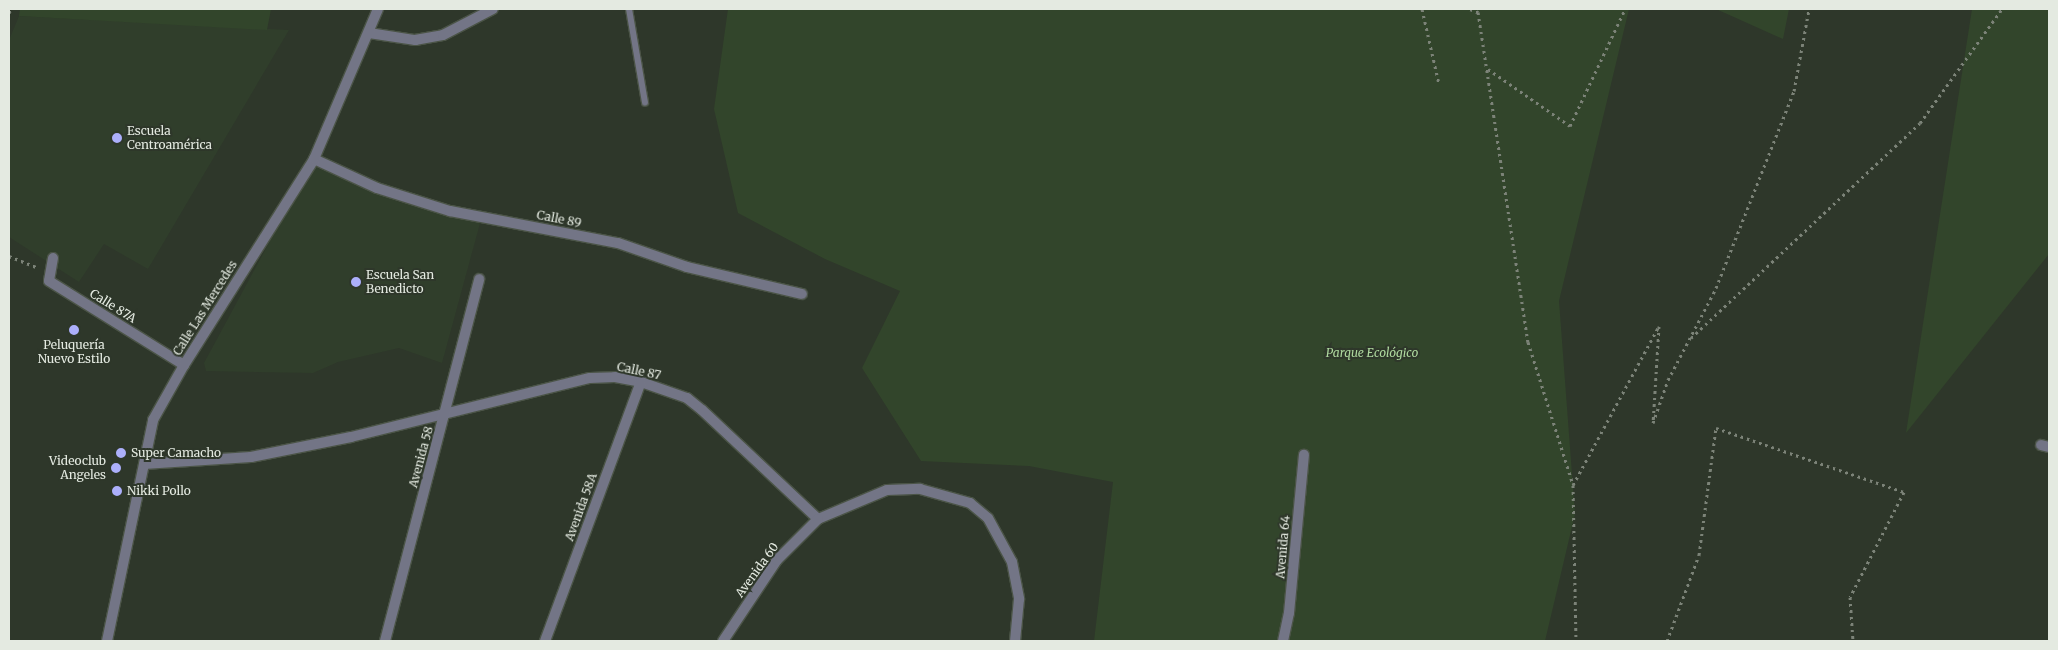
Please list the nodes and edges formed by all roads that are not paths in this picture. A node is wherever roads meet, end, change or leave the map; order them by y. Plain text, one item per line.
1 (378, 9) edge
2 (493, 9) edge
3 (629, 9) edge
4 (369, 33) junction
5 (645, 103) dead end
6 (314, 160) junction
7 (53, 258) dead end
8 (479, 279) dead end
9 (802, 294) dead end
10 (184, 365) junction
11 (641, 382) junction
12 (445, 413) junction
13 (1304, 455) dead end
14 (144, 464) junction
15 (818, 519) junction
16 (107, 641) edge
17 (384, 641) edge
18 (545, 641) edge
19 (723, 641) edge
20 (1015, 641) edge
21 (1283, 641) edge

1 - 4 street, Calle Las Mercedes
2 - 4 street
3 - 5 lane
4 - 6 street, Calle Las Mercedes
6 - 9 street, Calle 89
6 - 10 street, Calle Las Mercedes
7 - 10 street, Calle 87A
8 - 12 street, Avenida 58
10 - 14 street, Calle Las Mercedes
11 - 12 street, Calle 87
11 - 15 street, Calle 87
11 - 18 street, Avenida 58A
12 - 14 street, Calle 87
12 - 17 street, Avenida 58
13 - 21 street, Avenida 64
14 - 16 street, Calle Las Mercedes
15 - 19 street, Avenida 60
15 - 20 street

